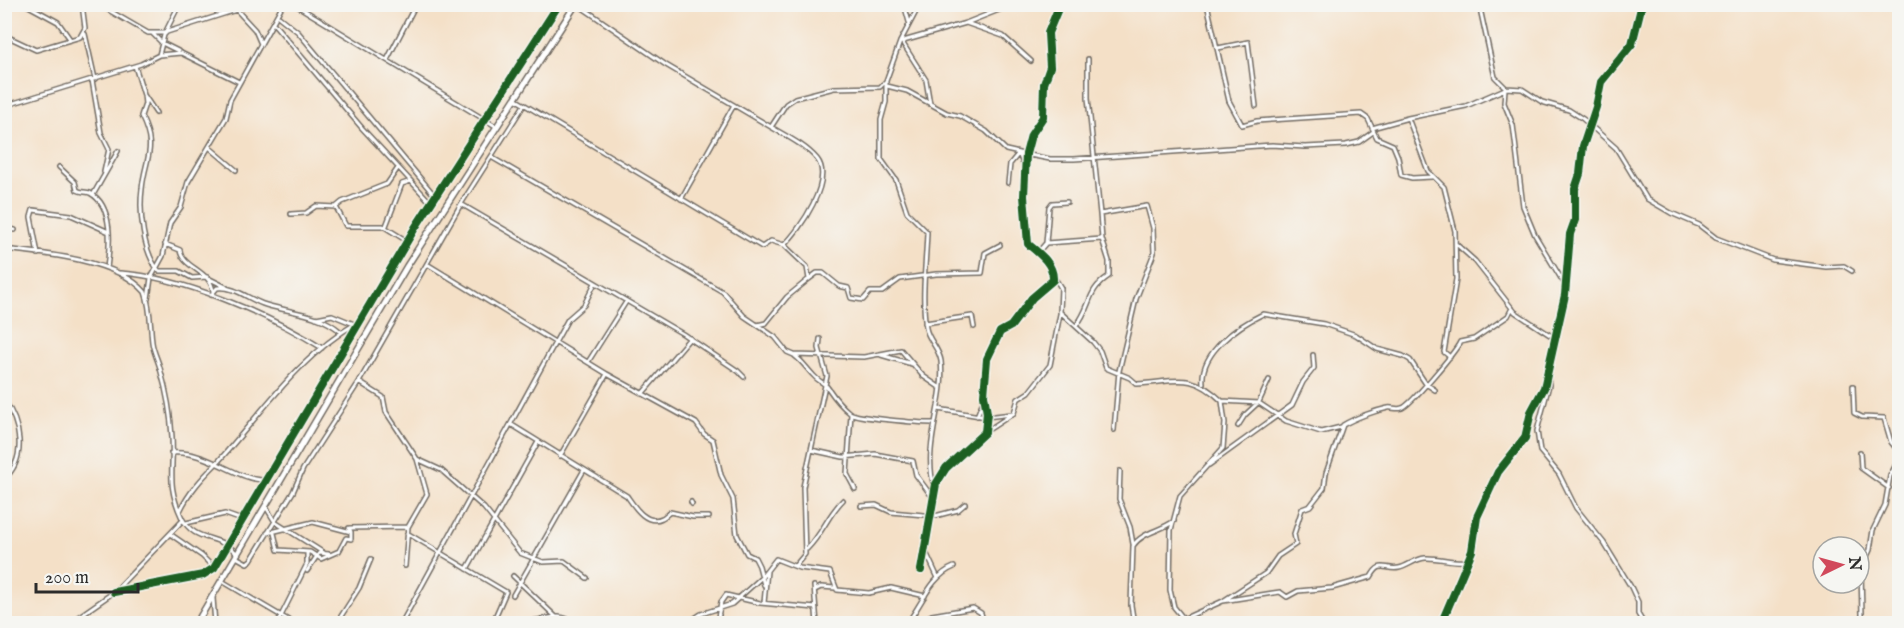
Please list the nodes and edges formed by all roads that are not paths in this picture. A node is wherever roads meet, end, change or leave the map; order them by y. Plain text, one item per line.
1 (25, 4) edge
2 (82, 4) edge
3 (98, 4) edge
4 (195, 4) edge
5 (231, 4) edge
6 (255, 4) edge
7 (283, 4) edge
8 (294, 4) edge
9 (416, 4) edge
10 (559, 4) edge
11 (904, 4) edge
12 (920, 4) edge
13 (1060, 4) edge
14 (1207, 4) edge
15 (1479, 4) edge
16 (1642, 4) edge
17 (178, 5) edge
18 (576, 5) edge
19 (1010, 5) edge
20 (237, 10) junction
21 (278, 16) junction
22 (909, 22) junction
23 (966, 23) junction
24 (274, 24) junction
25 (85, 32) junction
26 (165, 33) junction
27 (153, 34) junction
28 (4, 35) edge
29 (70, 39) junction
30 (901, 42) junction
31 (162, 43) junction
32 (261, 44) junction
33 (1218, 48) junction
34 (181, 53) junction
35 (159, 55) junction
36 (1088, 59) dead end
37 (387, 60) junction
38 (1031, 61) dead end
39 (135, 66) junction
40 (93, 79) junction
41 (886, 81) junction
42 (239, 82) junction
43 (887, 86) junction
44 (1506, 88) junction
45 (144, 95) junction
46 (515, 99) junction
47 (930, 104) junction
48 (524, 105) junction
49 (734, 105) junction
50 (4, 106) edge
51 (1256, 106) dead end
52 (156, 112) dead end
53 (1408, 118) junction
54 (486, 121) junction
55 (1589, 125) junction
56 (497, 127) junction
57 (771, 127) junction
58 (1372, 130) junction
59 (209, 147) junction
60 (109, 150) junction
61 (1019, 153) junction
62 (1026, 154) junction
63 (491, 157) junction
64 (1095, 157) junction
65 (59, 167) dead end
66 (399, 168) junction
67 (1025, 169) junction
68 (236, 170) dead end
69 (104, 172) junction
70 (1433, 178) junction
71 (411, 181) junction
72 (1008, 183) dead end
73 (93, 195) junction
74 (435, 196) junction
75 (681, 199) junction
76 (1067, 202) dead end
77 (431, 203) junction
78 (461, 204) junction
79 (336, 207) junction
80 (291, 214) dead end
81 (1100, 214) junction
82 (386, 227) junction
83 (4, 228) edge
84 (15, 230) dead end
85 (109, 232) junction
86 (1102, 239) junction
87 (407, 241) junction
88 (1046, 243) junction
89 (1456, 243) junction
90 (165, 244) junction
91 (784, 245) junction
92 (1000, 245) dead end
93 (4, 249) edge
94 (1039, 251) junction
95 (38, 254) junction
96 (427, 264) junction
97 (107, 268) junction
98 (156, 268) junction
99 (1852, 271) dead end
100 (116, 273) junction
101 (924, 275) junction
102 (1053, 275) junction
103 (151, 278) junction
104 (208, 278) junction
105 (809, 279) junction
106 (595, 283) junction
107 (1566, 287) junction
108 (228, 288) junction
109 (212, 293) junction
110 (148, 300) junction
111 (626, 302) junction
112 (1512, 308) junction
113 (1060, 312) junction
114 (315, 318) junction
115 (359, 321) junction
116 (766, 323) junction
117 (925, 323) junction
118 (354, 324) junction
119 (755, 325) junction
120 (1076, 326) junction
121 (974, 327) dead end
122 (341, 332) junction
123 (767, 333) junction
124 (690, 338) junction
125 (820, 339) dead end
126 (1556, 339) junction
127 (557, 344) junction
128 (322, 348) junction
129 (821, 354) junction
130 (794, 355) junction
131 (881, 355) junction
132 (1313, 355) dead end
133 (1450, 357) junction
134 (588, 363) junction
135 (913, 364) junction
136 (1119, 373) junction
137 (1548, 373) junction
138 (607, 374) junction
139 (744, 377) dead end
140 (1269, 380) dead end
141 (359, 382) junction
142 (1203, 383) junction
143 (825, 384) junction
144 (1426, 384) junction
145 (1853, 386) dead end
146 (939, 387) junction
147 (1436, 390) dead end
148 (642, 394) junction
149 (984, 397) junction
150 (4, 400) edge
151 (1222, 401) junction
152 (1259, 403) junction
153 (938, 409) junction
154 (851, 414) junction
155 (1012, 414) junction
156 (1276, 415) junction
157 (977, 416) junction
158 (986, 417) junction
159 (933, 423) junction
160 (512, 425) junction
161 (1238, 426) dead end
162 (1342, 426) junction
163 (1114, 430) dead end
164 (985, 432) junction
165 (538, 442) junction
166 (811, 450) junction
167 (1860, 452) dead end
168 (171, 453) junction
169 (1899, 455) edge
170 (560, 456) junction
171 (848, 456) junction
172 (417, 459) junction
173 (217, 462) junction
174 (1208, 466) junction
175 (584, 470) junction
176 (1120, 471) dead end
177 (4, 479) edge
178 (267, 479) junction
179 (934, 488) junction
180 (1889, 488) junction
181 (855, 489) dead end
182 (471, 496) junction
183 (843, 500) dead end
184 (933, 500) junction
185 (965, 504) dead end
186 (266, 505) junction
187 (861, 506) dead end
188 (180, 511) junction
189 (931, 516) junction
190 (709, 517) dead end
191 (243, 520) junction
192 (494, 520) junction
193 (1175, 520) junction
194 (185, 521) junction
195 (274, 522) junction
196 (408, 527) junction
197 (284, 529) junction
198 (351, 532) junction
199 (267, 533) junction
200 (273, 533) junction
201 (407, 533) junction
202 (170, 534) junction
203 (229, 544) junction
204 (1133, 546) junction
205 (924, 548) junction
206 (806, 550) junction
207 (440, 552) junction
208 (307, 553) junction
209 (236, 556) junction
210 (316, 557) junction
211 (534, 558) junction
212 (371, 559) dead end
213 (1468, 560) junction
214 (405, 566) dead end
215 (795, 567) junction
216 (954, 567) dead end
217 (214, 568) junction
218 (467, 569) junction
219 (767, 570) junction
220 (921, 570) dead end
221 (307, 571) dead end
222 (513, 576) dead end
223 (762, 577) junction
224 (587, 578) dead end
225 (938, 578) junction
226 (222, 581) junction
227 (520, 583) junction
228 (764, 585) junction
229 (835, 588) junction
230 (114, 592) junction
231 (513, 595) dead end
232 (213, 596) junction
233 (925, 596) junction
234 (739, 598) junction
235 (1223, 601) junction
236 (764, 603) junction
237 (816, 608) junction
238 (721, 609) junction
239 (281, 616) junction
240 (556, 616) junction
241 (4, 617) edge
242 (495, 617) junction
243 (1183, 619) junction
244 (907, 623) edge
245 (9, 624) edge
246 (68, 624) edge
247 (196, 624) edge
248 (215, 624) edge
249 (277, 624) edge
250 (295, 624) edge
251 (336, 624) edge
252 (401, 624) edge
253 (492, 624) edge
254 (574, 624) edge
255 (686, 624) edge
256 (714, 624) edge
257 (817, 624) edge
258 (984, 624) edge
259 (1041, 624) edge
260 (1050, 624) edge
261 (1134, 624) edge
262 (1179, 624) edge
263 (1441, 624) edge
264 (1644, 624) edge
265 (1867, 624) edge

1 - 29 street
2 - 25 street
3 - 27 street
4 - 17 street
5 - 20 street
6 - 20 street
7 - 21 street
8 - 37 street
9 - 37 street
10 - 54 street
11 - 22 street
12 - 22 street
13 - 62 street
14 - 33 street
15 - 44 street
16 - 55 street
17 - 26 street
18 - 46 highway
18 - 49 street
19 - 23 street
20 - 26 street
20 - 32 street
21 - 24 street
21 - 74 street
22 - 30 street
23 - 30 street
23 - 38 street
24 - 32 street
24 - 66 street
25 - 29 street
25 - 40 street
26 - 27 street
26 - 31 street
27 - 31 street
28 - 29 street
30 - 41 street
30 - 47 street
31 - 34 street
31 - 35 street
32 - 42 street
33 - 51 street
33 - 58 street
34 - 35 street
34 - 42 street
35 - 39 street
36 - 64 street
37 - 54 street
39 - 40 street
39 - 45 street
40 - 50 street
40 - 60 street
41 - 43 street
41 - 57 street
42 - 59 street
43 - 47 street
43 - 101 street
44 - 53 street
44 - 55 street
44 - 107 street
45 - 52 street
45 - 98 street
46 - 48 street
46 - 56 highway
47 - 61 street
48 - 63 street
48 - 75 street
49 - 57 street
49 - 75 street
53 - 58 street
53 - 70 street
54 - 56 street
54 - 74 street
55 - 99 street
55 - 107 street
56 - 186 highway
57 - 91 street
58 - 64 street
58 - 70 street
59 - 68 street
59 - 90 street
60 - 69 street
60 - 69 street
61 - 62 street
61 - 67 street
61 - 72 street
62 - 64 street
62 - 67 street
63 - 78 street
63 - 119 street
64 - 81 street
65 - 73 street
66 - 71 street
66 - 79 street
67 - 94 street
69 - 73 street
70 - 89 street
71 - 77 street
71 - 82 street
73 - 85 street
74 - 77 street
75 - 91 street
76 - 88 street
77 - 87 street
78 - 96 street
78 - 106 street
79 - 80 street
79 - 82 street
81 - 86 street
81 - 136 street
82 - 87 street
83 - 84 street
85 - 95 street
85 - 97 street
86 - 88 street
86 - 120 street
87 - 115 street
88 - 94 street
89 - 112 street
89 - 133 street
90 - 98 street
90 - 104 street
91 - 105 street
92 - 101 street
93 - 95 street
94 - 102 street
95 - 97 street
96 - 127 street
96 - 141 street
97 - 100 street
98 - 103 street
98 - 104 street
100 - 103 street
100 - 110 street
101 - 105 street
101 - 117 street
102 - 113 street
102 - 149 street
103 - 109 street
103 - 110 street
104 - 108 street
104 - 109 street
105 - 116 street
106 - 111 street
106 - 127 street
107 - 126 street
108 - 109 street
108 - 114 street
109 - 128 street
110 - 168 street
111 - 124 street
111 - 134 street
112 - 126 street
112 - 133 street
113 - 120 street
113 - 155 street
114 - 118 street
114 - 122 street
115 - 118 street
115 - 178 street
116 - 119 street
116 - 123 street
117 - 121 street
117 - 146 street
118 - 122 street
119 - 123 street
120 - 136 street
122 - 128 street
123 - 130 street
124 - 139 street
124 - 148 street
125 - 129 street
126 - 137 street
127 - 134 street
127 - 160 street
128 - 173 street
129 - 130 street
129 - 131 street
129 - 143 street
130 - 143 street
131 - 135 street
131 - 135 street
132 - 156 street
133 - 144 street
134 - 138 street
135 - 146 street
136 - 142 street
136 - 163 street
137 - 213 street
137 - 264 street
138 - 148 street
138 - 170 street
140 - 152 street
141 - 172 street
141 - 195 street
142 - 144 street
142 - 151 street
143 - 154 street
143 - 166 street
144 - 147 street
144 - 162 street
145 - 169 street
146 - 153 street
148 - 223 street
149 - 157 street
149 - 158 street
150 - 177 street
151 - 152 street
151 - 174 street
152 - 156 street
152 - 161 street
153 - 157 street
153 - 159 street
154 - 159 street
154 - 171 street
155 - 158 street
155 - 164 street
156 - 162 street
156 - 174 street
157 - 158 street
158 - 164 street
159 - 179 street
160 - 165 street
160 - 182 street
162 - 235 street
164 - 179 street
165 - 170 street
165 - 192 street
166 - 171 street
166 - 206 street
167 - 180 street
168 - 173 street
168 - 188 street
169 - 180 street
170 - 175 street
171 - 181 street
171 - 184 street
172 - 182 street
172 - 196 street
173 - 178 street
173 - 188 street
174 - 193 street
175 - 190 street
175 - 211 street
176 - 204 street
178 - 191 street
179 - 184 street
180 - 265 street
182 - 192 street
182 - 207 street
183 - 206 street
184 - 189 street
185 - 189 street
186 - 195 street
186 - 209 highway
187 - 189 street
188 - 194 street
189 - 205 street
191 - 194 street
191 - 203 street
192 - 211 street
192 - 218 street
193 - 204 street
193 - 243 street
194 - 202 street
194 - 203 street
195 - 197 street
195 - 199 street
196 - 198 street
196 - 201 street
197 - 198 street
197 - 200 street
197 - 210 street
198 - 210 street
199 - 200 street
199 - 209 street
200 - 208 street
201 - 207 street
201 - 214 street
202 - 217 street
202 - 230 street
203 - 209 street
203 - 217 street
204 - 261 street
205 - 220 street
205 - 225 street
206 - 215 street
207 - 218 street
207 - 252 street
208 - 210 street
208 - 239 street
209 - 226 highway
210 - 221 street
211 - 224 street
211 - 227 street
212 - 251 street
213 - 235 street
213 - 263 street
215 - 219 street
215 - 229 street
216 - 225 street
217 - 230 street
218 - 242 street
219 - 223 street
219 - 228 street
222 - 227 street
223 - 228 street
223 - 234 street
225 - 233 street
226 - 232 highway
226 - 239 street
227 - 231 street
227 - 240 street
228 - 236 street
229 - 233 street
229 - 237 street
230 - 246 street
232 - 247 highway
232 - 248 street
233 - 244 street
234 - 236 street
234 - 238 street
234 - 238 street
235 - 243 street
236 - 237 street
237 - 257 street
238 - 255 street
238 - 256 street
239 - 249 street
239 - 250 street
240 - 242 street
240 - 254 street
241 - 245 street
242 - 253 street
243 - 262 street
244 - 258 street
259 - 260 street

